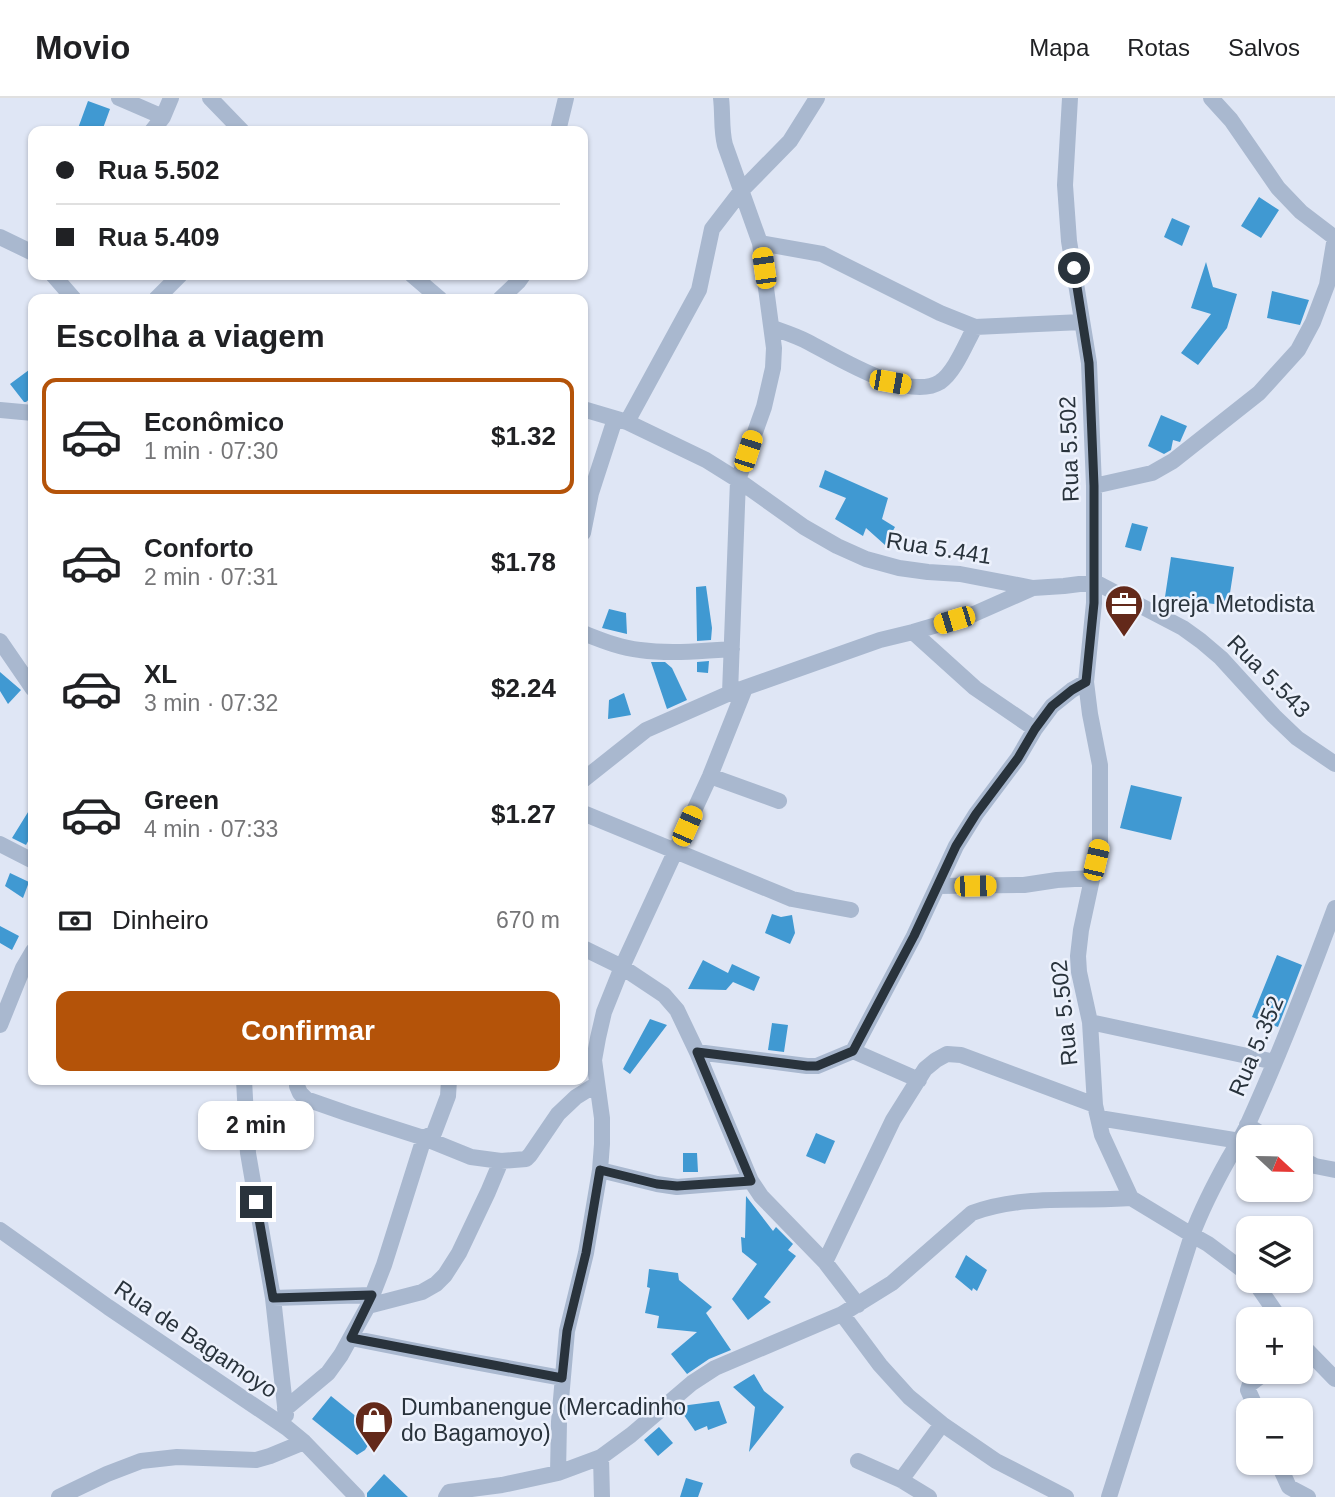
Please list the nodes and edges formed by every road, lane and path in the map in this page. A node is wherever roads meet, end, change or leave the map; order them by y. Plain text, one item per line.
1 (119, 98) edge
2 (171, 98) edge
3 (210, 98) edge
4 (566, 98) edge
5 (722, 98) edge
6 (817, 98) edge
7 (1070, 98) edge
8 (1211, 98) edge
9 (163, 117) junction
10 (156, 126) edge
11 (237, 126) edge
12 (559, 126) edge
13 (742, 190) junction
14 (0, 237) edge
15 (1335, 242) edge
16 (760, 243) junction
17 (28, 251) edge
18 (58, 280) edge
19 (175, 280) edge
20 (418, 280) edge
21 (519, 280) edge
22 (1327, 285) junction
23 (70, 294) edge
24 (161, 294) edge
25 (434, 294) edge
26 (505, 294) edge
27 (1335, 303) edge
28 (1082, 323) junction
29 (975, 327) junction
30 (772, 328) junction
31 (0, 410) edge
32 (588, 410) edge
33 (28, 413) edge
34 (621, 420) junction
35 (738, 480) junction
36 (1094, 486) junction
37 (588, 508) edge
38 (1095, 582) junction
39 (1033, 588) junction
40 (913, 632) junction
41 (588, 635) edge
42 (0, 641) edge
43 (732, 649) junction
44 (28, 682) edge
45 (1086, 682) junction
46 (738, 690) junction
47 (1035, 729) junction
48 (1335, 764) edge
49 (588, 776) edge
50 (710, 776) junction
51 (779, 801) dead end
52 (588, 815) edge
53 (0, 844) edge
54 (676, 851) junction
55 (28, 858) edge
56 (1092, 878) junction
57 (938, 886) junction
58 (1335, 908) edge
59 (851, 910) dead end
60 (588, 950) edge
61 (28, 960) edge
62 (622, 967) junction
63 (1090, 1022) junction
64 (0, 1025) edge
65 (853, 1051) junction
66 (697, 1052) junction
67 (1275, 1062) junction
68 (919, 1080) junction
69 (597, 1084) junction
70 (244, 1085) edge
71 (297, 1085) edge
72 (449, 1085) edge
73 (1097, 1111) junction
74 (1247, 1125) edge
75 (424, 1138) junction
76 (1236, 1140) edge
77 (1236, 1147) edge
78 (501, 1161) junction
79 (1313, 1165) edge
80 (600, 1170) junction
81 (1335, 1170) edge
82 (751, 1181) junction
83 (1131, 1198) junction
84 (0, 1230) edge
85 (1192, 1235) junction
86 (825, 1262) junction
87 (1236, 1266) edge
88 (273, 1298) junction
89 (370, 1301) junction
90 (858, 1305) junction
91 (842, 1314) junction
92 (351, 1338) junction
93 (1313, 1358) edge
94 (562, 1378) junction
95 (1335, 1379) edge
96 (285, 1409) junction
97 (942, 1424) junction
98 (287, 1428) junction
99 (304, 1442) junction
100 (601, 1457) junction
101 (858, 1461) dead end
102 (558, 1473) junction
103 (1284, 1475) edge
104 (901, 1480) junction
105 (59, 1497) edge
106 (357, 1497) edge
107 (446, 1497) edge
108 (602, 1497) edge
109 (929, 1497) edge
110 (1066, 1497) edge
111 (1109, 1497) edge
112 (1308, 1497) edge

1 - 9 street
2 - 9 street
3 - 11 street
4 - 12 street
5 - 13 street
6 - 13 street
7 - 28 street, Rua 5.502
8 - 15 street
9 - 10 street
13 - 16 street
13 - 34 street
14 - 17 street
15 - 22 street
16 - 29 street
16 - 30 street
18 - 23 street
19 - 24 street
20 - 25 street
21 - 26 street
22 - 27 street
22 - 36 street
28 - 29 street
28 - 36 street, Rua 5.502
29 - 30 street
30 - 35 street
31 - 33 street
32 - 34 street, Rua 5.441
34 - 35 street, Rua 5.441
34 - 37 street
35 - 39 street, Rua 5.441
35 - 43 street
36 - 38 street, Rua 5.502
38 - 39 street
38 - 45 street, Rua 5.502
38 - 48 street, Rua 5.543
39 - 40 street
40 - 46 street
40 - 47 street
41 - 43 street
42 - 44 street
43 - 46 street
45 - 47 street
45 - 56 street, Rua 5.502
46 - 49 street
46 - 50 street
47 - 57 street
50 - 51 street
50 - 54 street
52 - 54 street
53 - 55 street
54 - 59 street
54 - 62 street
56 - 57 street
56 - 63 street, Rua 5.502
57 - 65 street
58 - 67 street, Rua 5.352
60 - 62 street
61 - 64 street
62 - 66 street
62 - 69 street
63 - 67 street
63 - 73 street, Rua 5.502
65 - 66 street
65 - 68 street
66 - 82 street
67 - 74 street, Rua 5.352
68 - 73 street
68 - 86 street
69 - 78 street
69 - 80 street
70 - 88 street
71 - 75 street
72 - 75 street
73 - 76 street
73 - 83 street, Rua 5.502
75 - 78 street
75 - 89 street
77 - 85 street, Rua 5.352
78 - 89 street
79 - 81 street
80 - 82 street
80 - 94 street
82 - 86 street
83 - 85 street
83 - 90 street
84 - 98 street, Rua de Bagamoyo
85 - 87 street
85 - 111 street
86 - 90 street
88 - 89 street
88 - 96 street
89 - 92 street
90 - 91 street
91 - 97 street
91 - 100 street
92 - 94 street
92 - 96 street
93 - 95 street
94 - 102 street
96 - 98 street
97 - 104 street
97 - 110 street
98 - 99 street, Rua de Bagamoyo
99 - 105 street
99 - 106 street, Rua de Bagamoyo
100 - 102 street
100 - 108 street
101 - 104 street
102 - 107 street
103 - 112 street
104 - 109 street

